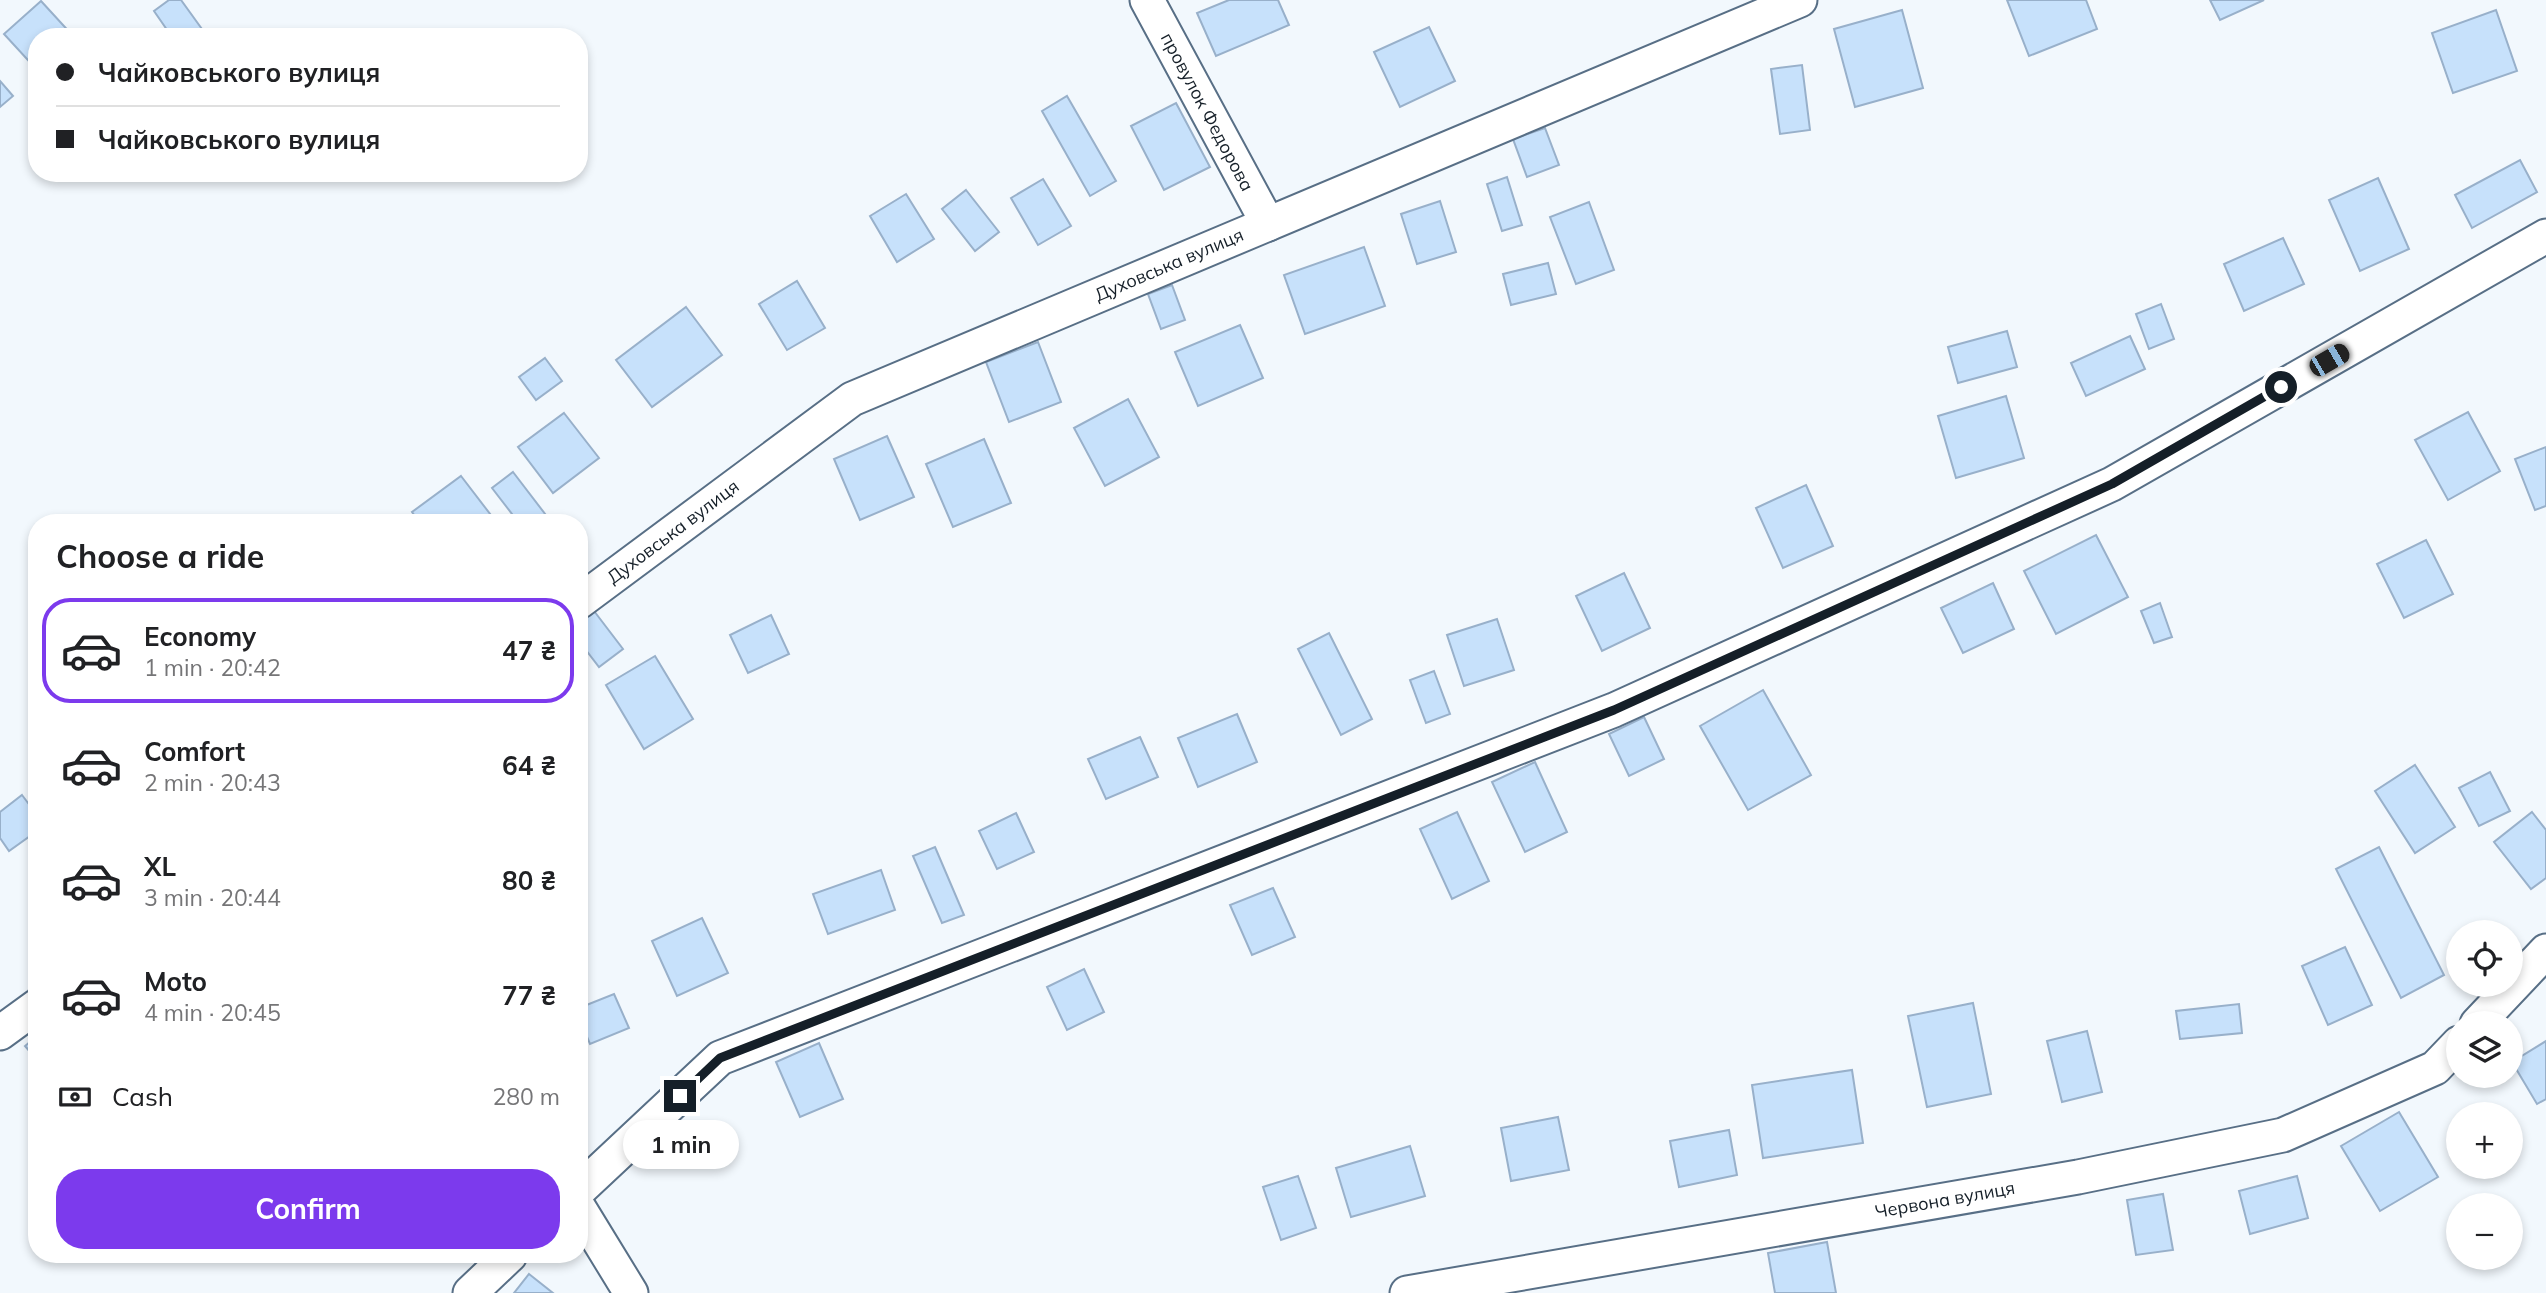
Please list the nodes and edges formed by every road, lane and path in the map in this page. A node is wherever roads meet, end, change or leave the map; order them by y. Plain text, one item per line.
1 (1147, 0) edge
2 (1800, 0) edge
3 (1268, 224) junction
4 (2546, 236) edge
5 (588, 595) edge
6 (2546, 951) edge
7 (2489, 1011) edge
8 (28, 1013) edge
9 (0, 1033) edge
10 (2446, 1057) edge
11 (588, 1182) edge
12 (588, 1223) edge
13 (502, 1263) edge
14 (470, 1293) edge
15 (631, 1293) edge
16 (1407, 1293) edge

1 - 3 street, провулок Федорова
2 - 3 street, Духовська вулиця
3 - 5 street, Духовська вулиця
4 - 11 street
6 - 7 street
8 - 9 street
10 - 16 street, Червона вулиця
12 - 15 street
13 - 14 street

